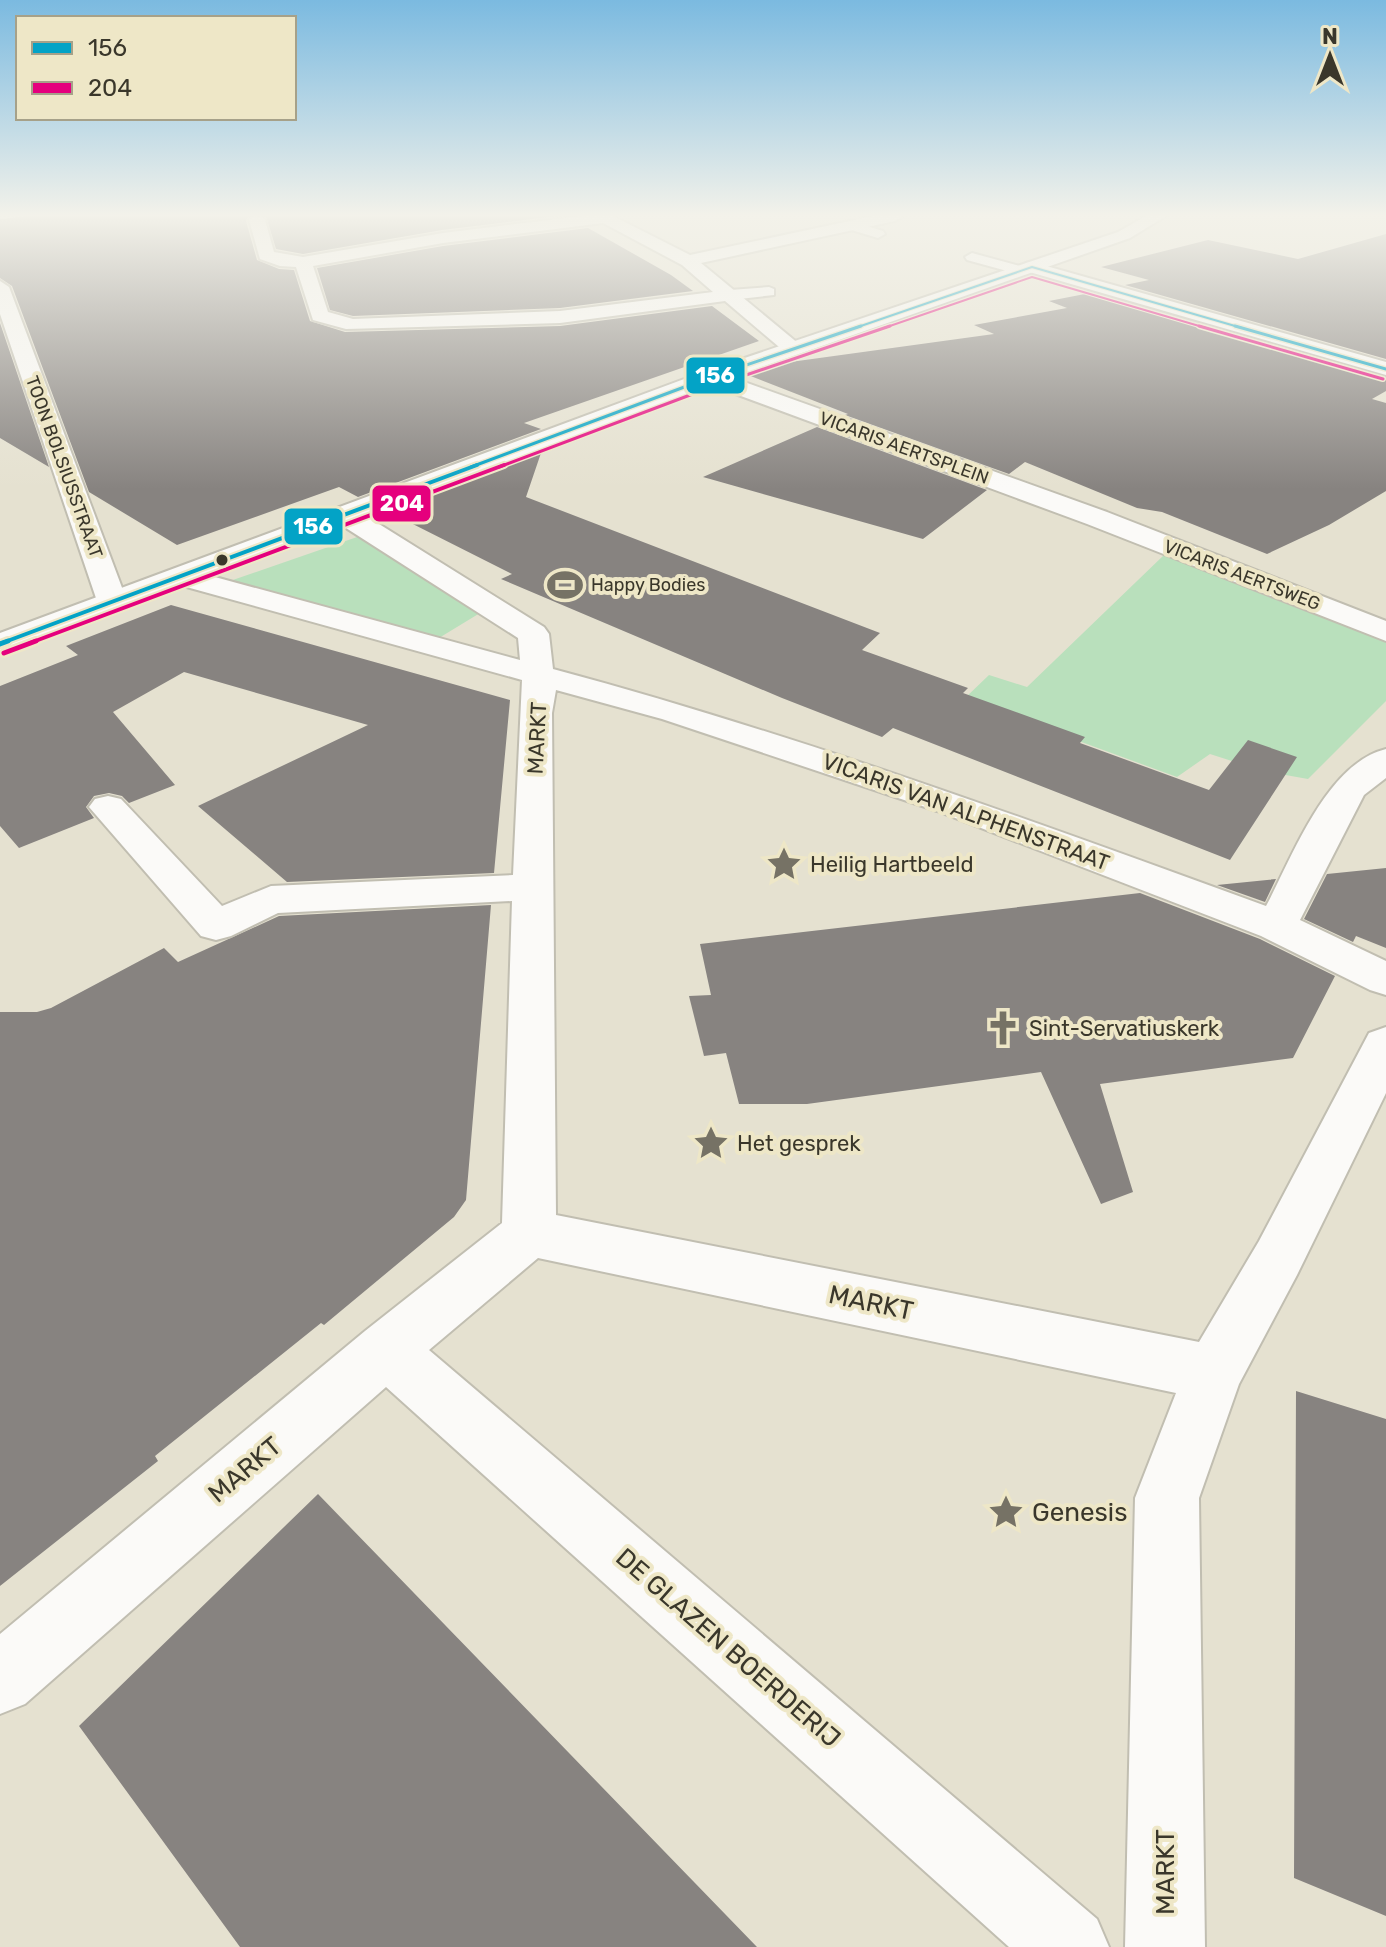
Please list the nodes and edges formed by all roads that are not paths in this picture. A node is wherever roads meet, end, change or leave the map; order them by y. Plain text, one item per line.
1 (7, 307) edge
2 (317, 307) edge
3 (638, 307) edge
4 (744, 307) edge
5 (914, 307) edge
6 (1163, 307) edge
7 (792, 348) junction
8 (1386, 369) edge
9 (711, 377) junction
10 (345, 515) junction
11 (1097, 518) joint
12 (182, 577) junction
13 (112, 601) junction
14 (1386, 632) edge
15 (0, 644) edge
16 (536, 676) junction
17 (1386, 760) edge
18 (108, 807) dead end
19 (533, 887) junction
20 (1276, 926) junction
21 (1386, 979) edge
22 (1386, 1045) edge
23 (529, 1233) junction
24 (386, 1350) junction
25 (1213, 1373) junction
26 (0, 1679) edge
27 (1069, 1947) edge
28 (1165, 1947) edge

1 - 13 street, TOON BOLSIUSSTRAAT
2 - 3 street
4 - 7 street
5 - 7 street
6 - 8 street
7 - 9 street
9 - 10 street
9 - 11 street, VICARIS AERTSPLEIN
10 - 12 street
10 - 16 street
11 - 14 street, VICARIS AERTSWEG
12 - 13 street
12 - 16 street, VICARIS VAN ALPHENSTRAAT
13 - 15 street
16 - 19 street, MARKT
16 - 20 street, VICARIS VAN ALPHENSTRAAT
17 - 20 street
18 - 19 street
19 - 23 street, MARKT
20 - 21 street, VICARIS VAN ALPHENSTRAAT
22 - 25 street, MARKT
23 - 24 street, MARKT
23 - 25 street, MARKT
24 - 26 street, MARKT
24 - 27 street, DE GLAZEN BOERDERIJ
25 - 28 street, MARKT

